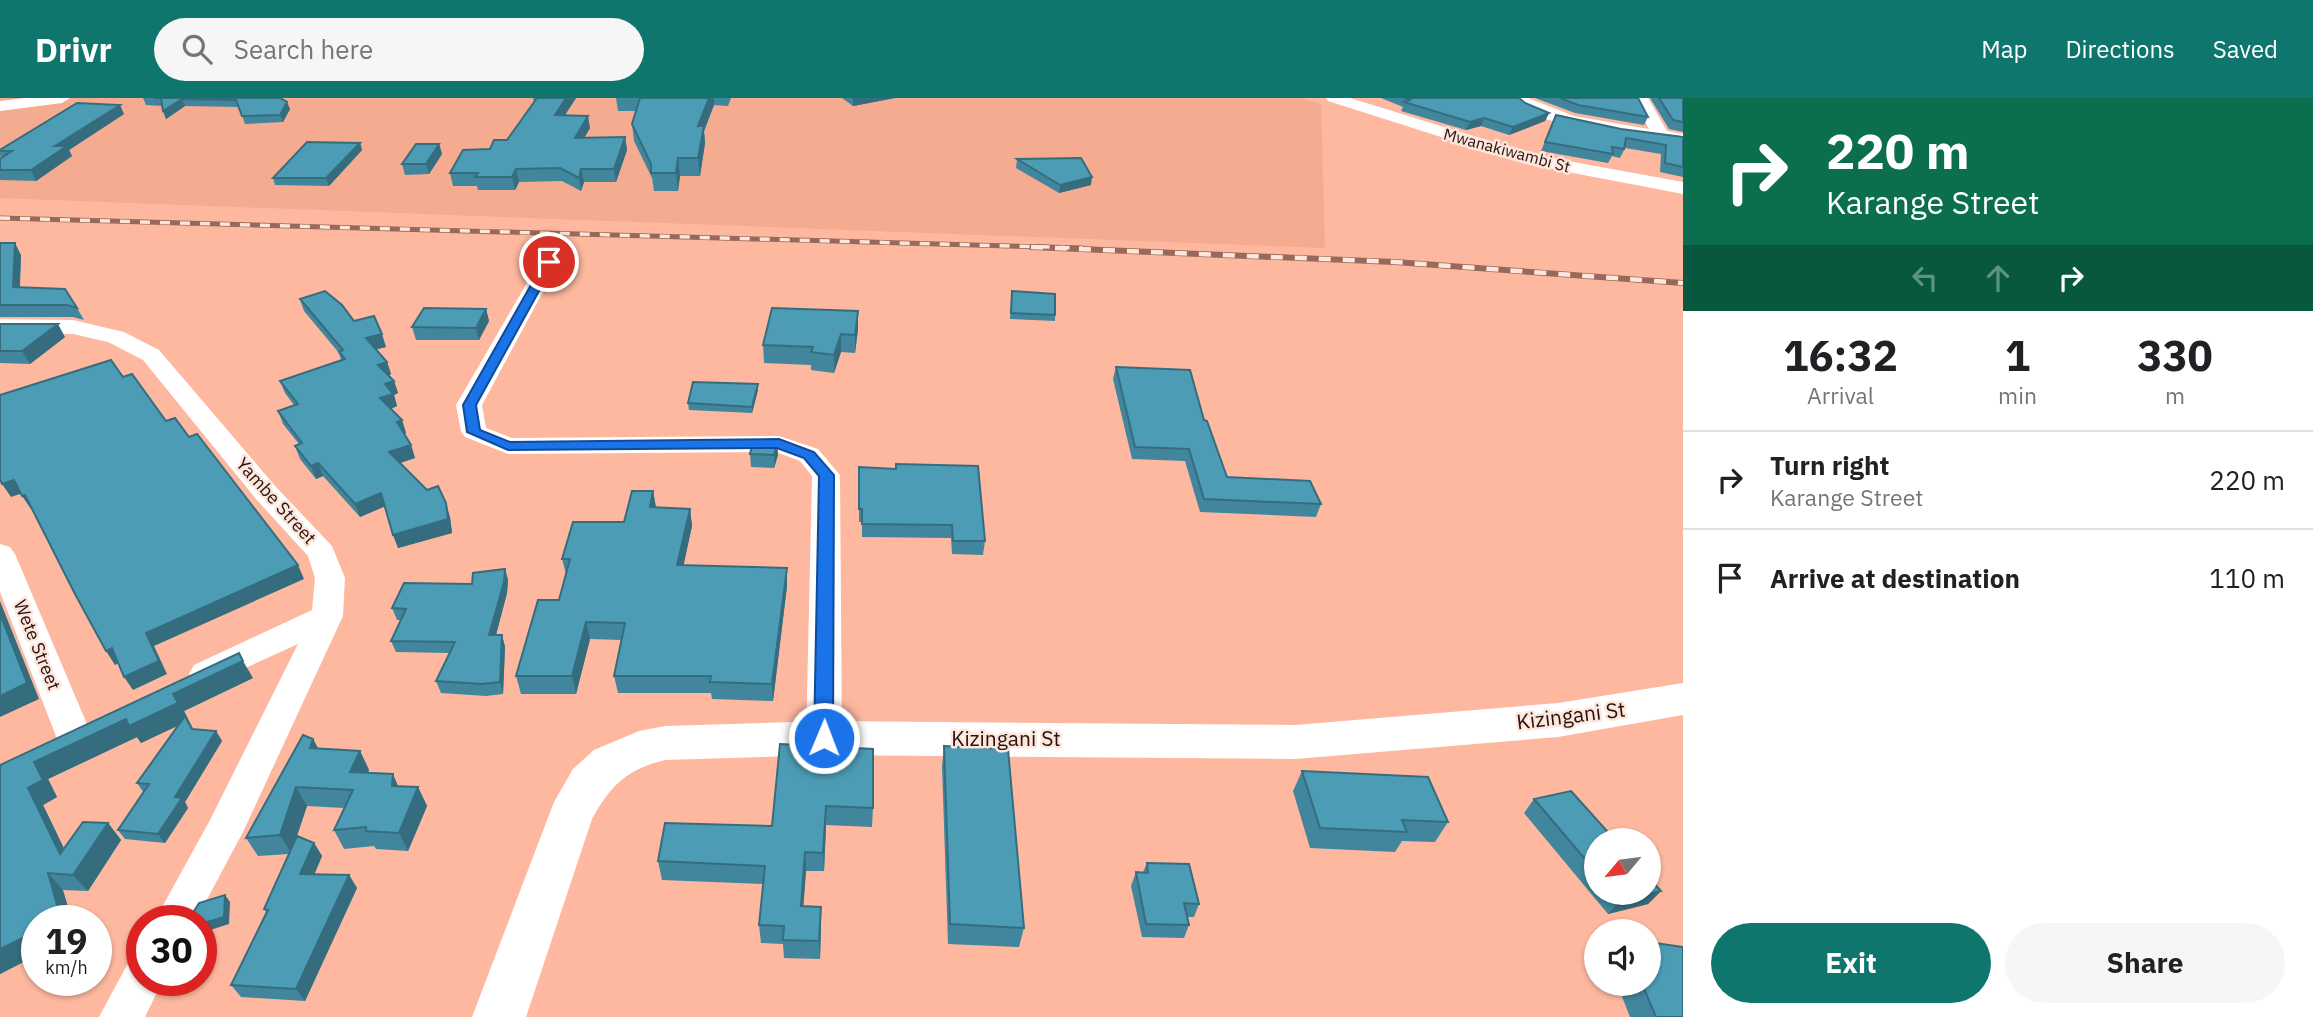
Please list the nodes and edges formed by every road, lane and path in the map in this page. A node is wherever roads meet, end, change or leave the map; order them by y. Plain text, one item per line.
1 (62, 98) edge
2 (1334, 98) edge
3 (1517, 98) edge
4 (1640, 98) edge
5 (0, 106) edge
6 (1661, 135) junction
7 (1683, 139) edge
8 (1683, 188) edge
9 (549, 262) dead end
10 (0, 326) edge
11 (0, 554) edge
12 (327, 616) junction
13 (183, 685) edge
14 (1683, 699) edge
15 (74, 736) edge
16 (824, 738) junction
17 (183, 905) edge
18 (133, 996) edge
19 (121, 1017) edge
20 (499, 1017) edge

1 - 5 street
2 - 8 street, Mwanakiwambi St
3 - 6 street
4 - 6 street
6 - 7 street
9 - 16 street
10 - 12 street, Yambe Street
11 - 15 street, Wete Street
12 - 13 street
12 - 17 street, Yambe Street
14 - 16 street, Kizingani St
16 - 20 street, Kizingani St
18 - 19 street

